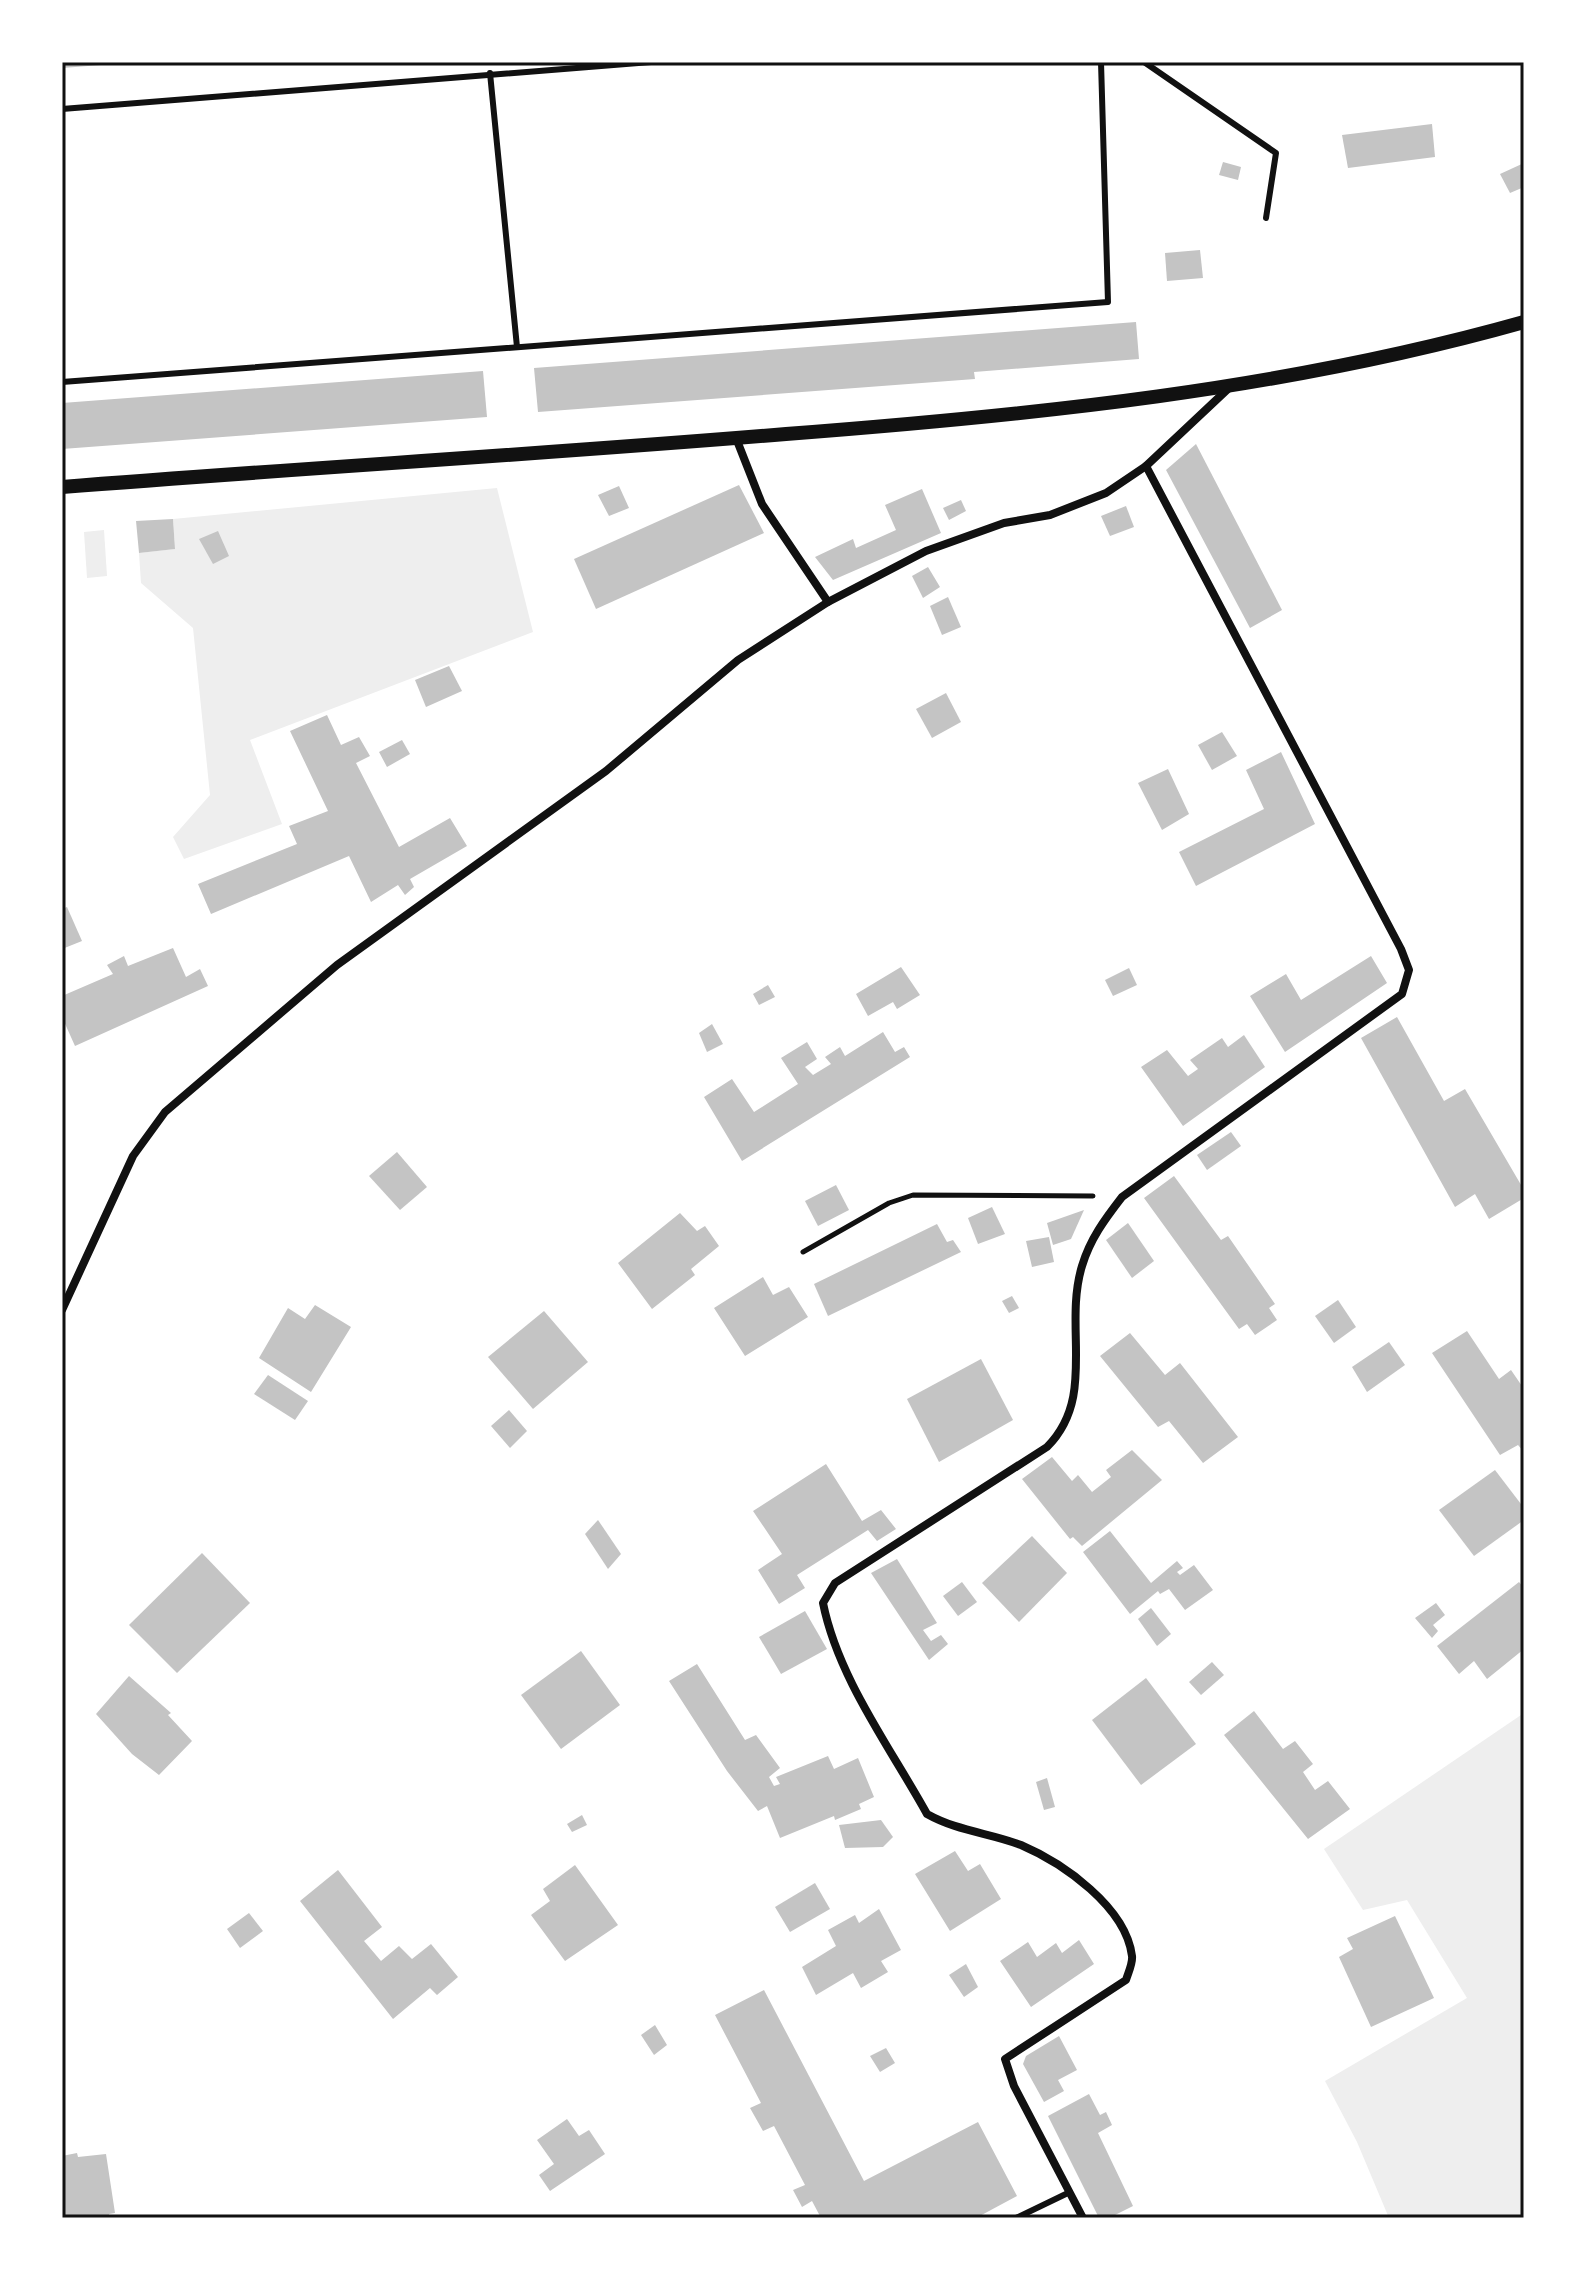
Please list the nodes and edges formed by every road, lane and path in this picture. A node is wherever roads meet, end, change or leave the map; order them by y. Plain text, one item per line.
1 (651, 62) edge
2 (1101, 62) edge
3 (1144, 62) edge
4 (490, 73) junction
5 (62, 109) edge
6 (1266, 218) dead end
7 (1524, 322) edge
8 (517, 347) junction
9 (62, 382) edge
10 (1230, 386) junction
11 (736, 438) junction
12 (1146, 466) junction
13 (62, 487) edge
14 (828, 602) junction
15 (1122, 1197) junction
16 (803, 1252) dead end
17 (62, 1310) edge
18 (1070, 2192) junction
19 (1016, 2218) edge
20 (1083, 2218) edge

1 - 4 lane
2 - 8 lane
3 - 6 lane
4 - 5 lane
4 - 8 lane
7 - 10 street
8 - 9 lane
10 - 11 street
10 - 12 street
11 - 13 street
11 - 14 street
12 - 14 street
12 - 15 street
14 - 17 street
15 - 16 path
15 - 18 street
18 - 19 lane
18 - 20 street

